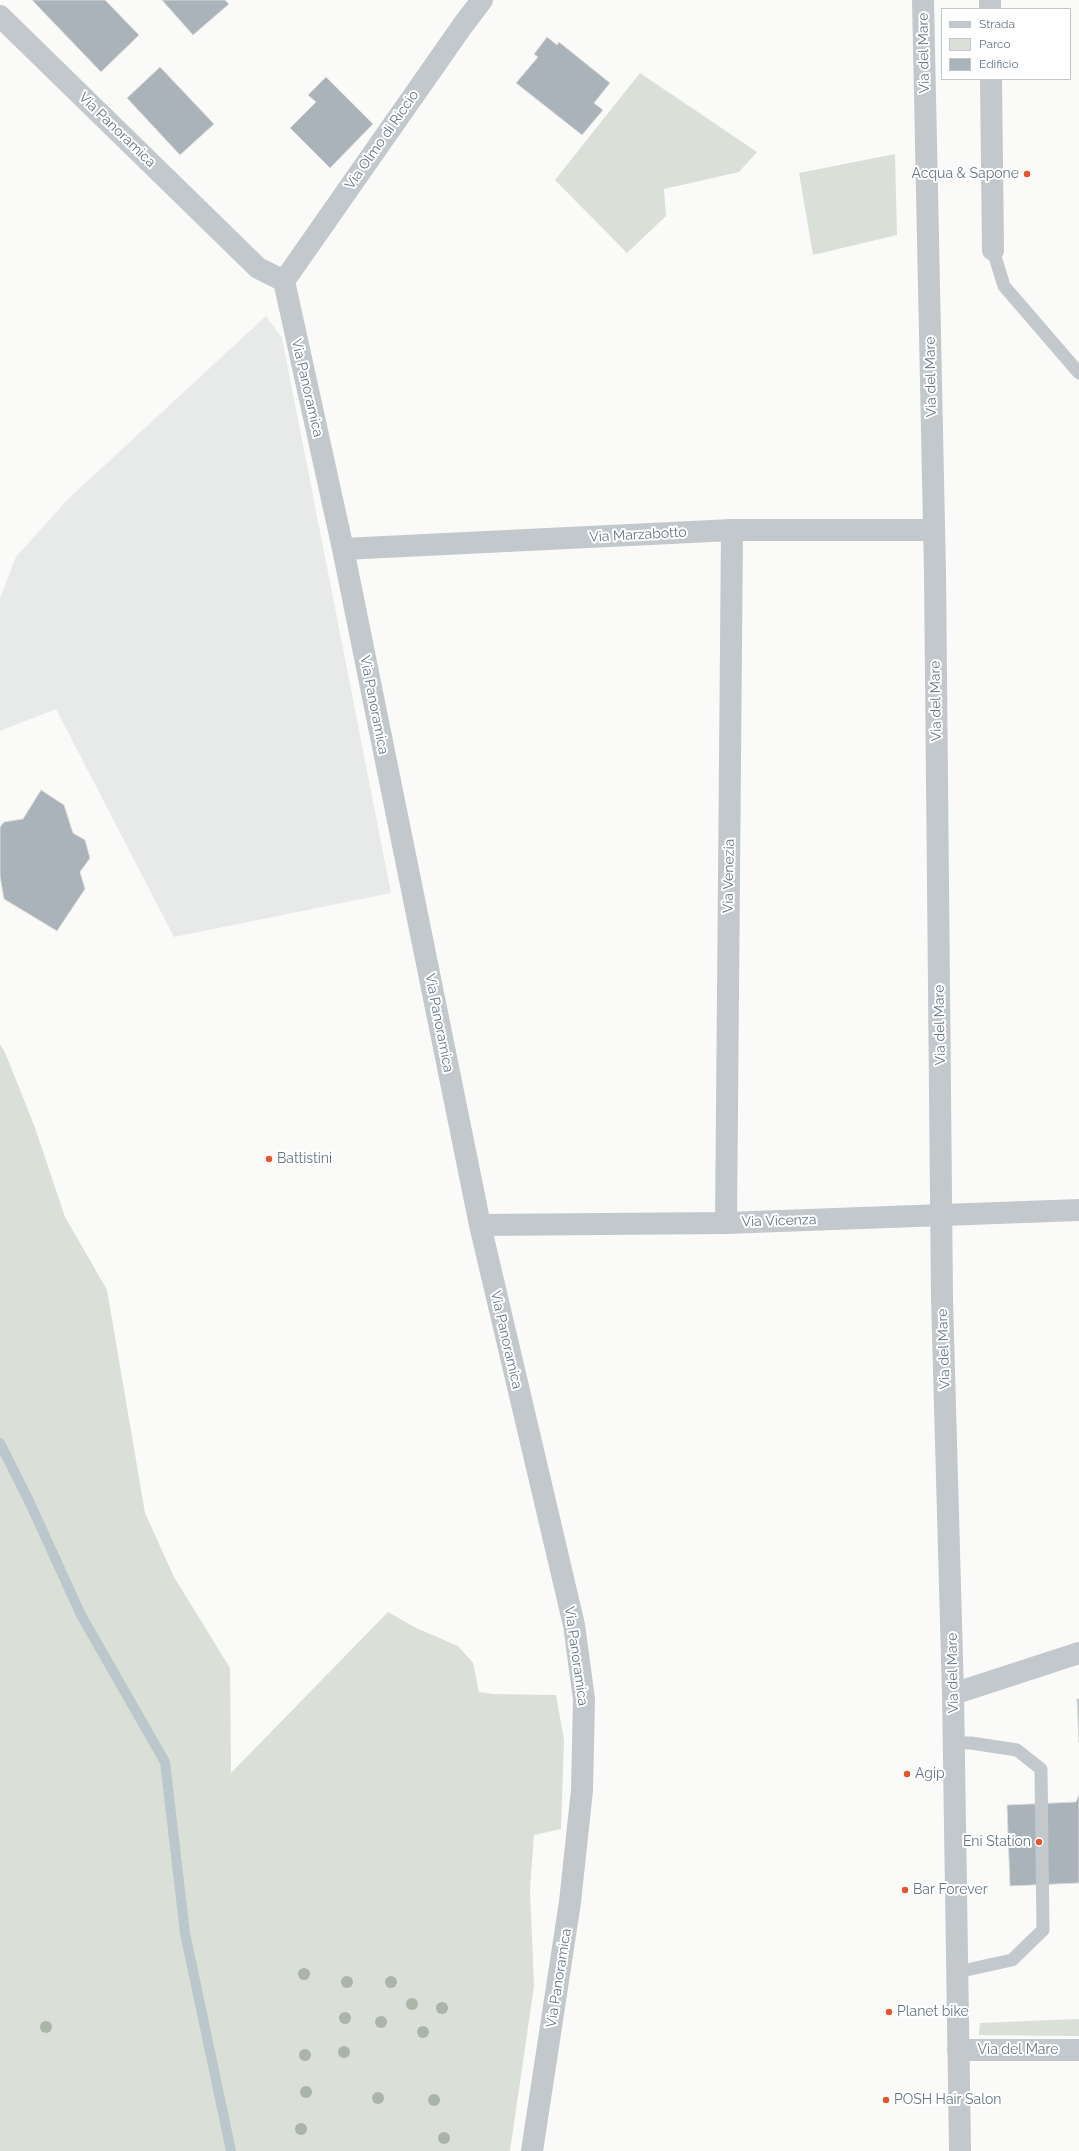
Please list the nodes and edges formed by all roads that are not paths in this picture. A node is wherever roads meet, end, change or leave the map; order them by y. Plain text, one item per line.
1 (482, 0) edge
2 (923, 0) edge
3 (0, 16) edge
4 (990, 80) edge
5 (993, 250) joint
6 (284, 281) junction
7 (1079, 373) edge
8 (732, 530) junction
9 (934, 530) junction
10 (343, 549) junction
11 (1079, 1210) edge
12 (943, 1215) junction
13 (726, 1223) junction
14 (480, 1225) junction
15 (1079, 1653) edge
16 (953, 1694) junction
17 (954, 1743) junction
18 (957, 1972) junction
19 (958, 2050) junction
20 (1079, 2050) edge
21 (532, 2151) edge
22 (960, 2151) edge

1 - 6 street, Via Olmo di Riccio
2 - 9 street, Via del Mare
3 - 6 street, Via Panoramica
4 - 5 street
5 - 7 lane
6 - 10 street, Via Panoramica
8 - 9 street, Via Marzabotto
8 - 10 street, Via Marzabotto
8 - 13 street, Via Venezia
9 - 12 street, Via del Mare
10 - 14 street, Via Panoramica
11 - 12 street, Via Vicenza
12 - 13 street, Via Vicenza
12 - 16 street, Via del Mare
13 - 14 street, Via Vicenza
14 - 21 street, Via Panoramica
15 - 16 street
16 - 17 street, Via del Mare
17 - 18 street, Via del Mare
17 - 18 lane
18 - 19 street, Via del Mare
19 - 20 street, Via del Mare
19 - 22 street, Via del Mare

